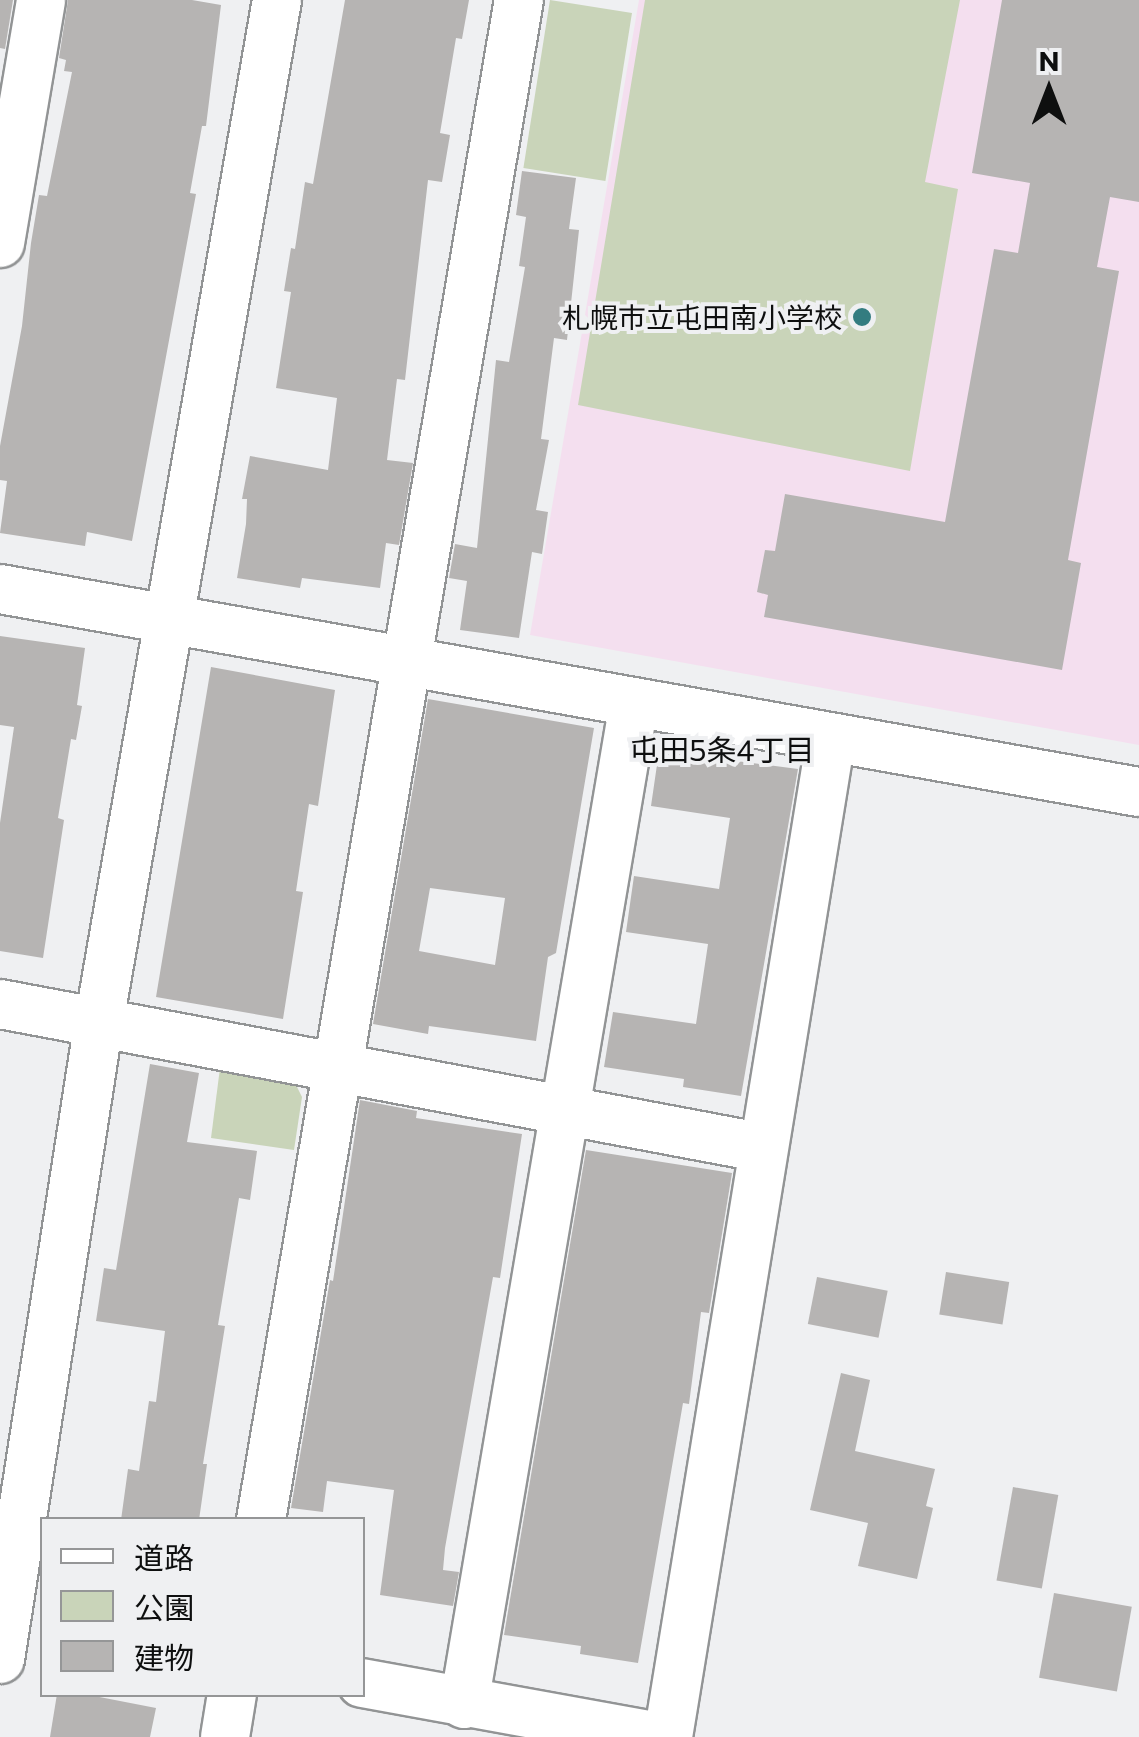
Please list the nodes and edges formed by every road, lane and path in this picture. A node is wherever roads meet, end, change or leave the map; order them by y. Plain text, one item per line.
1 (41, 0) edge
2 (276, 0) edge
3 (519, 0) edge
4 (0, 243) edge
5 (0, 588) edge
6 (167, 618) junction
7 (407, 662) junction
8 (634, 702) junction
9 (831, 738) junction
10 (1139, 792) edge
11 (0, 1004) edge
12 (99, 1022) junction
13 (338, 1065) junction
14 (564, 1109) junction
15 (764, 1148) junction
16 (262, 1517) edge
17 (13, 1631) edge
18 (365, 1683) edge
19 (232, 1697) edge
20 (464, 1704) junction
21 (571, 1728) edge
22 (225, 1737) edge
23 (660, 1737) edge
24 (668, 1737) edge

1 - 4 street
2 - 6 street
3 - 7 street
5 - 6 street
6 - 7 street
6 - 12 street
7 - 8 street
7 - 13 street
8 - 9 street
8 - 14 street
9 - 10 street
9 - 15 street
11 - 12 street
12 - 13 street
12 - 17 street
13 - 14 street
13 - 16 street
14 - 15 street
14 - 20 street
15 - 24 street
18 - 20 street
19 - 22 street
20 - 21 street
21 - 23 street

